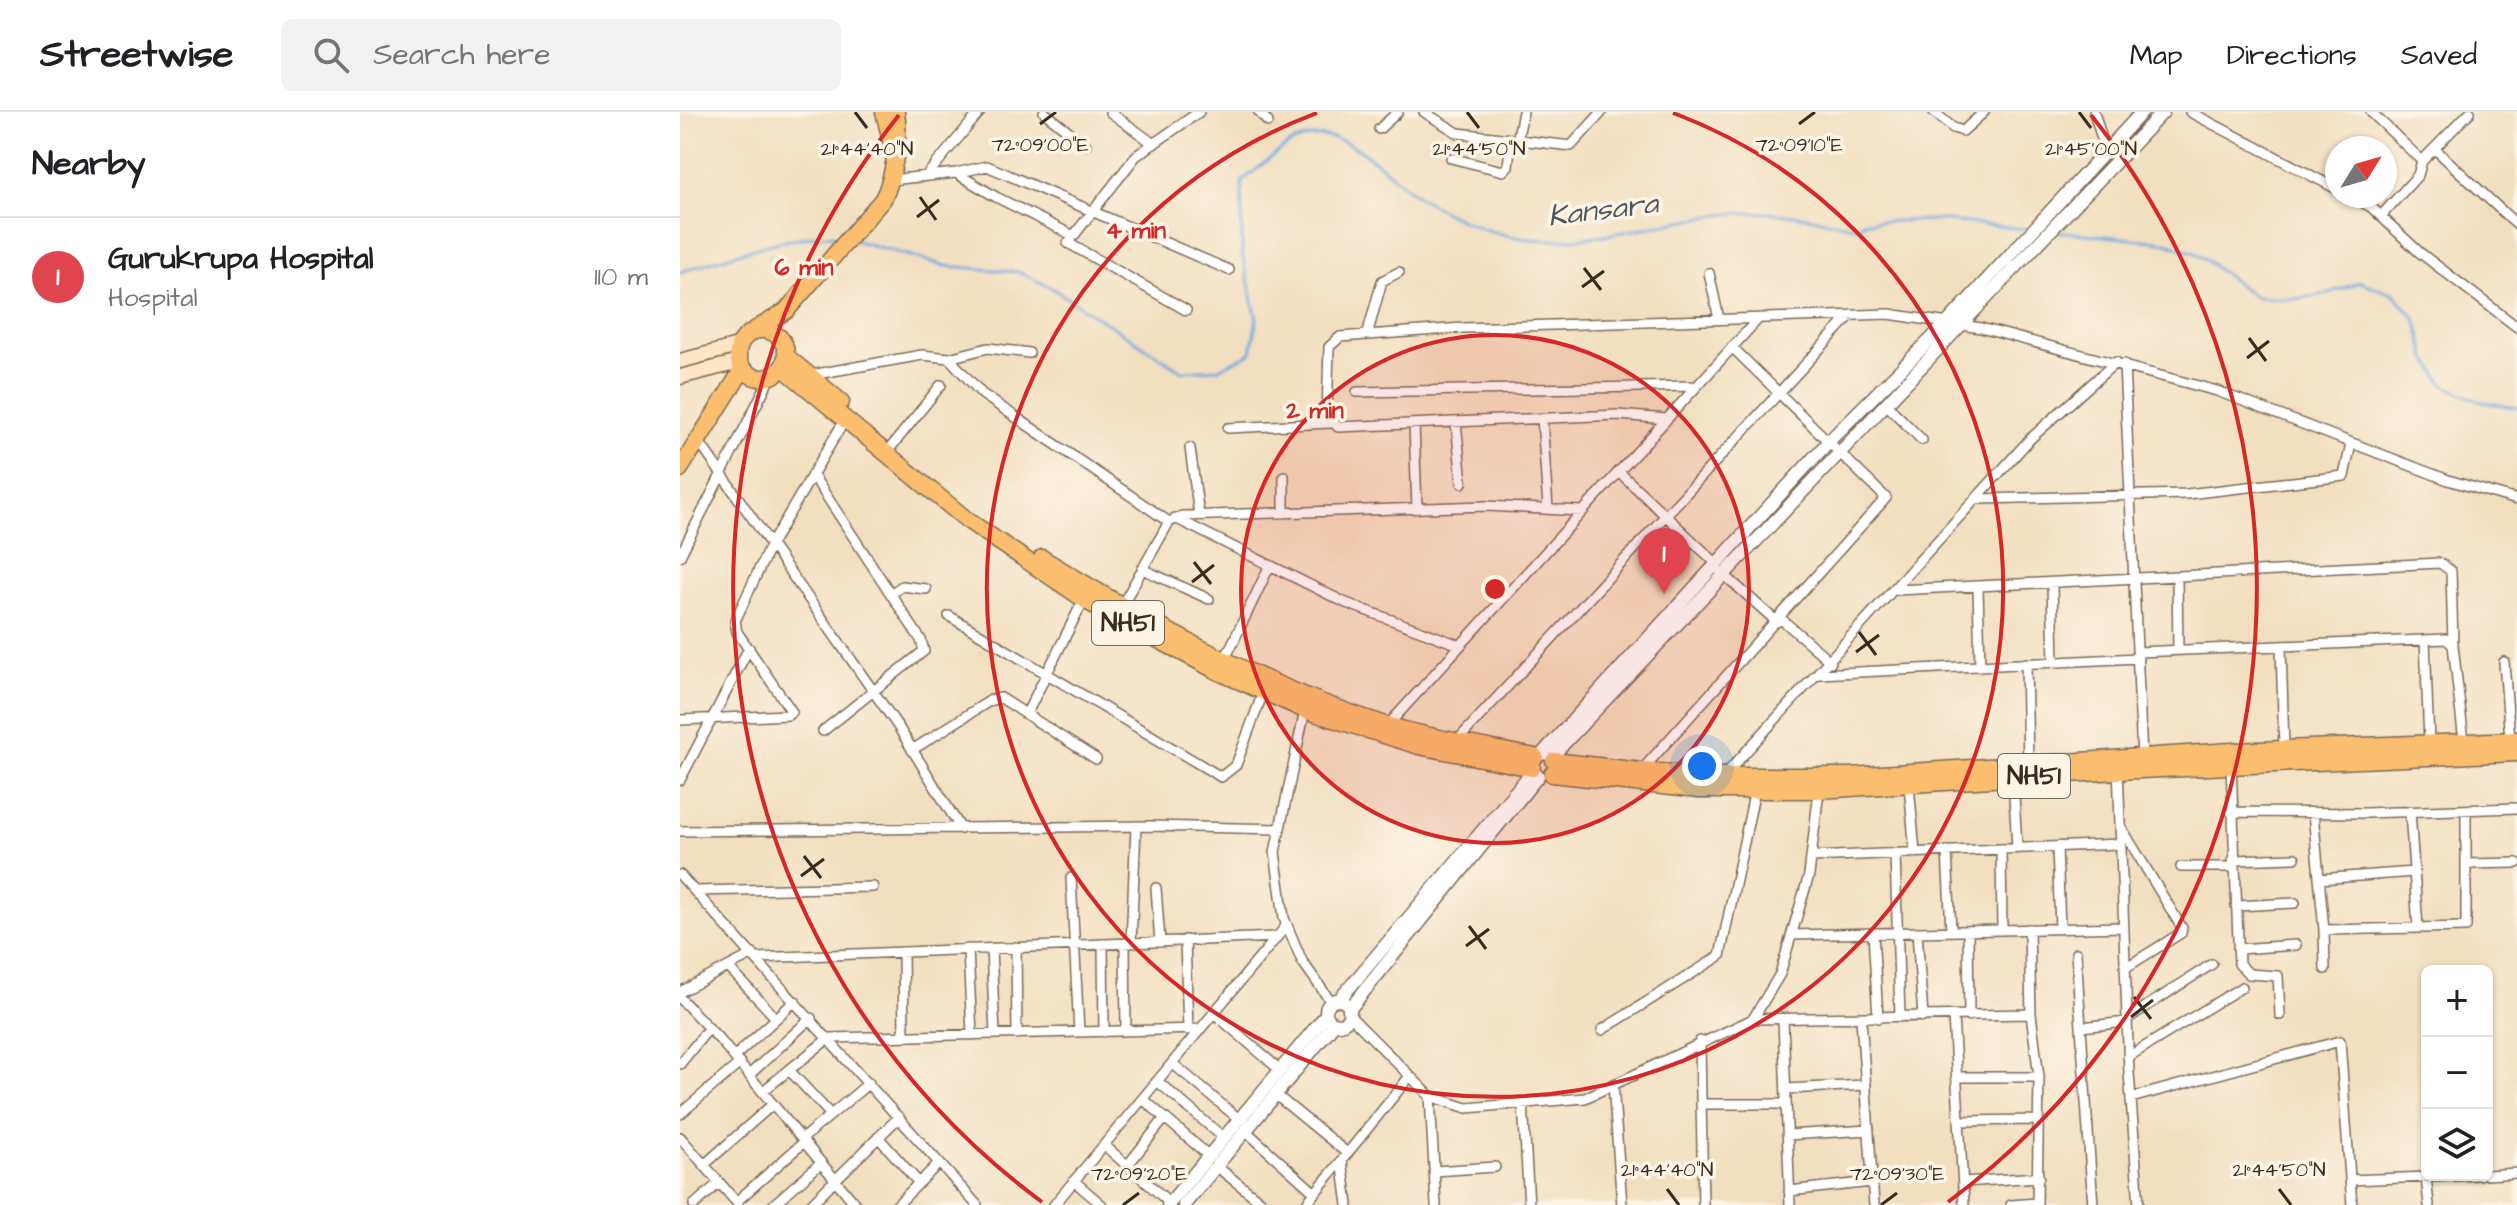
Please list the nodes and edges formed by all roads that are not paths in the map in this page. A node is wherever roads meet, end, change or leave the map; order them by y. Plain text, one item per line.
1 (884, 112) edge
2 (896, 112) edge
3 (980, 112) edge
4 (1044, 112) edge
5 (1199, 112) edge
6 (1259, 112) edge
7 (1398, 112) edge
8 (1424, 112) edge
9 (1523, 112) edge
10 (1602, 112) edge
11 (1934, 112) edge
12 (1984, 112) edge
13 (2094, 112) edge
14 (2142, 112) edge
15 (2163, 112) edge
16 (2190, 112) edge
17 (2371, 112) edge
18 (2470, 112) edge
19 (1116, 113) edge
20 (1268, 122) dead end
21 (1379, 129) dead end
22 (1514, 140) junction
23 (1154, 144) junction
24 (1086, 145) dead end
25 (893, 149) junction
26 (2105, 149) junction
27 (2435, 149) junction
28 (1451, 158) dead end
29 (2422, 161) junction
30 (956, 173) junction
31 (927, 175) junction
32 (890, 180) junction
33 (2325, 183) edge
34 (2369, 208) edge
35 (1091, 212) junction
36 (2381, 216) junction
37 (2517, 225) edge
38 (1072, 235) junction
39 (2018, 257) junction
40 (1229, 270) dead end
41 (1399, 272) dead end
42 (1709, 273) dead end
43 (787, 309) junction
44 (1186, 310) dead end
45 (1851, 315) junction
46 (1759, 318) junction
47 (1719, 319) junction
48 (1956, 324) junction
49 (2517, 327) edge
50 (753, 331) junction
51 (1367, 335) junction
52 (1732, 347) junction
53 (1029, 353) dead end
54 (949, 358) junction
55 (740, 359) junction
56 (680, 361) edge
57 (780, 361) junction
58 (2120, 363) junction
59 (811, 375) junction
60 (680, 377) edge
61 (941, 385) dead end
62 (1697, 386) junction
63 (1357, 392) dead end
64 (1780, 393) junction
65 (1885, 403) junction
66 (846, 418) junction
67 (1542, 418) junction
68 (1667, 419) junction
69 (1456, 422) junction
70 (1330, 423) junction
71 (1414, 424) junction
72 (1228, 428) dead end
73 (697, 439) junction
74 (1922, 440) dead end
75 (1835, 444) junction
76 (2351, 444) junction
77 (892, 446) junction
78 (1190, 448) dead end
79 (680, 469) edge
80 (1618, 471) junction
81 (812, 474) junction
82 (722, 476) junction
83 (1284, 476) dead end
84 (1462, 483) dead end
85 (2131, 496) junction
86 (1978, 499) junction
87 (2517, 500) edge
88 (1417, 509) junction
89 (1548, 509) junction
90 (1581, 511) junction
91 (1284, 513) junction
92 (1199, 515) junction
93 (1666, 516) junction
94 (1172, 520) junction
95 (770, 546) junction
96 (680, 556) edge
97 (1270, 565) junction
98 (1718, 568) junction
99 (1142, 569) junction
100 (2177, 578) junction
101 (2135, 581) junction
102 (2052, 584) junction
103 (1978, 587) junction
104 (926, 589) dead end
105 (1896, 590) junction
106 (891, 594) junction
107 (1084, 599) junction
108 (1209, 599) dead end
109 (1121, 607) junction
110 (949, 616) dead end
111 (1779, 620) junction
112 (2425, 640) junction
113 (1459, 645) junction
114 (2453, 645) junction
115 (2281, 646) junction
116 (749, 648) junction
117 (2178, 650) junction
118 (2138, 655) junction
119 (1225, 659) junction
120 (1831, 662) junction
121 (2054, 662) junction
122 (2504, 662) dead end
123 (2026, 663) junction
124 (1980, 666) junction
125 (1819, 674) junction
126 (1047, 675) junction
127 (1266, 686) junction
128 (871, 692) junction
129 (1305, 710) junction
130 (1027, 713) junction
131 (709, 718) junction
132 (680, 720) edge
133 (1388, 725) junction
134 (823, 731) dead end
135 (1457, 741) junction
136 (2464, 742) junction
137 (2429, 743) junction
138 (2515, 744) edge
139 (2284, 749) junction
140 (912, 750) junction
141 (1096, 759) dead end
142 (2142, 764) junction
143 (1542, 765) junction
144 (2028, 765) junction
145 (2118, 765) junction
146 (2231, 766) junction
147 (1641, 771) junction
148 (1724, 776) junction
149 (2013, 778) junction
150 (680, 780) edge
151 (1909, 785) junction
152 (1755, 790) junction
153 (1819, 790) junction
154 (2517, 808) edge
155 (2466, 810) junction
156 (2410, 811) junction
157 (2231, 812) junction
158 (2313, 813) junction
159 (2119, 824) junction
160 (1136, 826) junction
161 (961, 829) junction
162 (1279, 829) junction
163 (680, 831) edge
164 (2120, 844) junction
165 (2057, 847) junction
166 (2017, 848) junction
167 (2001, 849) junction
168 (1947, 851) junction
169 (1895, 853) junction
170 (1915, 853) junction
171 (1811, 857) junction
172 (2295, 858) dead end
173 (2517, 863) edge
174 (2234, 864) junction
175 (2466, 864) junction
176 (2181, 867) dead end
177 (2414, 872) junction
178 (680, 875) edge
179 (1071, 878) dead end
180 (2319, 879) junction
181 (873, 887) dead end
182 (1156, 888) dead end
183 (695, 891) junction
184 (2295, 903) dead end
185 (2236, 906) junction
186 (1287, 925) junction
187 (2123, 927) junction
188 (2060, 928) junction
189 (2418, 928) junction
190 (2029, 929) junction
191 (2002, 930) junction
192 (2324, 930) junction
193 (1951, 931) junction
194 (1968, 931) junction
195 (1896, 932) junction
196 (1917, 932) junction
197 (1873, 933) junction
198 (1792, 935) junction
199 (1277, 937) junction
200 (1185, 940) junction
201 (1160, 942) junction
202 (1128, 943) junction
203 (1103, 944) junction
204 (1074, 945) junction
205 (2296, 945) dead end
206 (1016, 947) junction
207 (968, 949) junction
208 (991, 949) junction
209 (2238, 949) junction
210 (903, 952) junction
211 (2076, 953) dead end
212 (755, 956) junction
213 (2212, 964) dead end
214 (728, 967) junction
215 (2125, 968) junction
216 (2325, 969) dead end
217 (2242, 987) dead end
218 (680, 992) edge
219 (680, 998) edge
220 (795, 1001) junction
221 (1335, 1001) junction
222 (1214, 1013) junction
223 (1349, 1013) junction
224 (2031, 1014) junction
225 (2280, 1015) dead end
226 (1953, 1016) junction
227 (1969, 1016) junction
228 (1900, 1017) junction
229 (1923, 1017) junction
230 (776, 1018) junction
231 (811, 1018) junction
232 (1861, 1018) junction
233 (1878, 1018) junction
234 (1331, 1019) junction
235 (1753, 1019) junction
236 (1783, 1020) junction
237 (2127, 1020) junction
238 (2081, 1027) junction
239 (709, 1028) junction
240 (1200, 1029) junction
241 (1188, 1030) junction
242 (1602, 1030) dead end
243 (1126, 1031) junction
244 (1079, 1032) junction
245 (1104, 1032) junction
246 (995, 1034) junction
247 (1017, 1034) junction
248 (972, 1035) junction
249 (904, 1036) junction
250 (829, 1038) junction
251 (1700, 1041) junction
252 (2128, 1057) junction
253 (737, 1060) junction
254 (1172, 1063) junction
255 (680, 1064) edge
256 (789, 1070) junction
257 (1280, 1070) junction
258 (749, 1075) junction
259 (1410, 1076) junction
260 (1957, 1077) junction
261 (2039, 1077) junction
262 (1157, 1081) junction
263 (869, 1083) junction
264 (1613, 1084) junction
265 (1866, 1085) junction
266 (1786, 1089) junction
267 (763, 1091) junction
268 (1276, 1095) junction
269 (1430, 1096) junction
270 (2131, 1098) junction
271 (1143, 1099) junction
272 (1523, 1103) junction
273 (773, 1104) junction
274 (1701, 1104) junction
275 (1786, 1104) junction
276 (680, 1114) edge
277 (831, 1115) junction
278 (899, 1117) junction
279 (1165, 1118) junction
280 (2037, 1120) junction
281 (1959, 1121) junction
282 (1243, 1125) junction
283 (1869, 1130) junction
284 (1787, 1135) junction
285 (878, 1137) junction
286 (1224, 1138) junction
287 (803, 1141) junction
288 (682, 1143) edge
289 (1104, 1145) junction
290 (1345, 1156) junction
291 (1213, 1161) junction
292 (821, 1163) junction
293 (939, 1163) junction
294 (704, 1165) junction
295 (1127, 1166) junction
296 (1495, 1167) dead end
297 (1434, 1171) junction
298 (2517, 1173) edge
299 (2493, 1175) edge
300 (2039, 1177) junction
301 (2421, 1177) edge
302 (835, 1180) junction
303 (2350, 1180) junction
304 (1074, 1181) junction
305 (2426, 1181) edge
306 (1872, 1182) junction
307 (1963, 1182) junction
308 (719, 1183) junction
309 (919, 1183) junction
310 (1789, 1191) junction
311 (1315, 1193) junction
312 (971, 1203) edge
313 (737, 1204) edge
314 (1174, 1204) edge
315 (2037, 1204) edge
316 (694, 1205) edge
317 (773, 1205) edge
318 (810, 1205) edge
319 (856, 1205) edge
320 (897, 1205) edge
321 (1054, 1205) edge
322 (1102, 1205) edge
323 (1265, 1205) edge
324 (1305, 1205) edge
325 (1348, 1205) edge
326 (1436, 1205) edge
327 (1529, 1205) edge
328 (1622, 1205) edge
329 (1703, 1205) edge
330 (1790, 1205) edge
331 (1874, 1205) edge
332 (1964, 1205) edge
333 (2011, 1205) edge
334 (2093, 1205) edge
335 (2139, 1205) edge
336 (2352, 1205) edge
337 (2429, 1205) edge

1 - 25 highway
2 - 25 highway
3 - 31 street
4 - 24 street
5 - 23 street
6 - 20 street
7 - 21 street
8 - 22 street
9 - 22 street
10 - 22 street
11 - 12 street
13 - 26 street
14 - 26 street
15 - 39 street
16 - 33 street
17 - 29 street
18 - 27 street
19 - 23 street
22 - 28 street
23 - 35 street
25 - 32 highway
26 - 39 street
27 - 29 street
27 - 37 street
29 - 36 street
30 - 31 street
30 - 35 street
30 - 38 street
31 - 32 street
32 - 43 highway
34 - 36 street
35 - 38 street
35 - 40 street
36 - 49 street
38 - 44 street
39 - 48 street
41 - 51 street
42 - 47 street
43 - 50 highway
43 - 57 highway
45 - 46 street
45 - 48 street
45 - 64 street
46 - 47 street
46 - 52 street
47 - 51 street
48 - 58 street
48 - 65 street
48 - 75 street
50 - 55 highway
50 - 57 highway, NH51
51 - 70 street
52 - 62 street
52 - 64 street
53 - 54 street
54 - 59 street
54 - 94 street
55 - 56 main road
55 - 57 highway, NH51
55 - 60 main road
55 - 73 highway
57 - 59 highway, NH51
57 - 66 highway, NH51
57 - 82 street
58 - 76 street
58 - 85 street
58 - 86 street
59 - 77 highway, NH51
61 - 77 street
62 - 63 street
62 - 68 street
64 - 75 street
64 - 93 street
65 - 74 street
65 - 75 street
66 - 81 street
66 - 107 highway, NH51
67 - 68 street
67 - 69 street
67 - 89 street
68 - 80 street
69 - 71 street
69 - 84 street
70 - 71 street
70 - 72 street
71 - 88 street
73 - 79 highway
73 - 82 street
75 - 98 street
75 - 111 street
76 - 85 street
76 - 87 street
77 - 109 highway, NH51
78 - 92 street
80 - 90 street
80 - 93 street
81 - 95 street
81 - 106 street
82 - 95 street
82 - 96 street
83 - 91 street
85 - 86 street
85 - 101 street
86 - 105 street
88 - 89 street
88 - 91 street
89 - 90 street
90 - 113 street
91 - 92 street
92 - 94 street
93 - 98 street
93 - 135 street
94 - 97 street
94 - 99 street
95 - 116 street
95 - 128 street
97 - 113 street
97 - 119 street
98 - 111 street
98 - 143 street
99 - 108 street
99 - 109 street
100 - 101 street
100 - 114 street
100 - 117 street
101 - 102 street
101 - 118 street
102 - 103 street
102 - 121 street
103 - 105 street
103 - 124 street
104 - 106 street
105 - 120 street
106 - 128 street
107 - 126 street
107 - 127 highway, NH51
109 - 119 highway, NH51
110 - 126 street
111 - 120 street
111 - 147 street
112 - 114 street
112 - 115 street
112 - 137 street
113 - 133 street
114 - 136 street
115 - 117 street
115 - 139 street
116 - 131 street
116 - 131 street
117 - 118 street
118 - 121 street
118 - 142 street
119 - 127 highway, NH51
120 - 125 street
121 - 123 street
122 - 138 street
123 - 124 street
123 - 144 street
124 - 125 street
125 - 148 street
126 - 127 street
126 - 130 street
127 - 129 highway, NH51
127 - 133 highway, NH51
128 - 134 street
128 - 140 street
129 - 143 highway, NH51
129 - 162 street
130 - 140 street
130 - 141 street
131 - 132 street
131 - 150 street
133 - 135 highway, NH51
135 - 143 highway, NH51
136 - 137 highway, NH51
136 - 138 highway, NH51
137 - 139 highway, NH51
138 - 146 highway, NH51
139 - 142 highway, NH51
140 - 161 street
142 - 145 highway, NH51
142 - 146 highway, NH51
143 - 147 highway, NH51
143 - 152 highway, NH51
143 - 221 street
143 - 223 street
144 - 145 highway, NH51
144 - 148 highway, NH51
145 - 149 highway, NH51
145 - 159 street
146 - 157 street
147 - 148 highway, NH51
149 - 151 highway, NH51
149 - 166 street
151 - 153 highway, NH51
151 - 170 street
152 - 153 highway, NH51
152 - 242 street
153 - 171 street
154 - 155 street
155 - 156 street
155 - 175 street
156 - 158 street
156 - 177 street
157 - 158 street
157 - 174 street
158 - 180 street
159 - 164 street
159 - 215 street
160 - 161 street
160 - 162 street
160 - 202 street
161 - 163 street
162 - 186 street
164 - 165 street
164 - 187 street
165 - 166 street
165 - 188 street
166 - 167 street
167 - 168 street
167 - 191 street
168 - 170 street
168 - 193 street
169 - 170 street
169 - 171 street
169 - 195 street
171 - 198 street
172 - 174 street
173 - 175 street
174 - 176 street
174 - 185 street
175 - 189 street
177 - 180 street
177 - 189 street
178 - 183 street
179 - 204 street
180 - 192 street
181 - 183 street
182 - 201 street
183 - 212 street
184 - 185 street
185 - 209 street
186 - 199 street
186 - 221 street
187 - 188 street
187 - 215 street
188 - 190 street
189 - 192 street
190 - 191 street
190 - 224 street
191 - 194 street
192 - 216 street
193 - 194 street
193 - 196 street
194 - 227 street
195 - 196 street
195 - 197 street
195 - 228 street
196 - 229 street
197 - 198 street
197 - 233 street
198 - 235 street
199 - 200 street
199 - 222 street
200 - 201 street
200 - 241 street
201 - 202 street
202 - 203 street
202 - 243 street
203 - 204 street
203 - 245 street
204 - 206 street
204 - 244 street
205 - 209 street
206 - 208 street
206 - 247 street
207 - 208 street
207 - 210 street
207 - 248 street
208 - 246 street
209 - 225 street
210 - 212 street
210 - 249 street
211 - 238 street
212 - 214 street
212 - 220 street
213 - 237 street
214 - 218 street
214 - 230 street
215 - 237 street
217 - 252 street
219 - 239 street
220 - 230 street
220 - 231 street
221 - 223 street
221 - 234 street
222 - 240 street
222 - 257 street
223 - 234 street
223 - 259 street
224 - 227 street
224 - 261 street
226 - 227 street
226 - 229 street
226 - 260 street
228 - 229 street
228 - 233 street
230 - 253 street
231 - 250 street
231 - 258 street
232 - 233 street
232 - 236 street
232 - 265 street
234 - 257 street
234 - 268 street
235 - 236 street
235 - 251 street
236 - 266 street
237 - 238 street
237 - 252 street
238 - 334 street
239 - 253 street
239 - 255 street
240 - 241 street
240 - 254 street
241 - 243 street
243 - 245 street
244 - 245 street
244 - 247 street
246 - 247 street
246 - 248 street
248 - 249 street
249 - 250 street
250 - 256 street
250 - 263 street
251 - 264 street
251 - 274 street
252 - 270 street
253 - 258 street
253 - 276 street
254 - 262 street
254 - 282 street
256 - 267 street
256 - 277 street
257 - 282 street
258 - 267 street
259 - 269 street
259 - 290 street
260 - 261 street
260 - 281 street
261 - 280 street
262 - 271 street
262 - 286 street
263 - 277 street
263 - 278 street
264 - 272 street
264 - 328 street
265 - 266 street
265 - 283 street
266 - 275 street
267 - 273 street
268 - 282 street
268 - 290 street
269 - 272 street
269 - 297 street
270 - 303 street
270 - 335 street
271 - 279 street
271 - 289 street
272 - 327 street
273 - 287 street
273 - 294 street
274 - 275 street
274 - 329 street
275 - 284 street
277 - 287 street
278 - 285 street
278 - 293 street
279 - 291 street
279 - 295 street
280 - 281 street
280 - 300 street
281 - 307 street
282 - 286 street
282 - 291 street
282 - 311 street
283 - 284 street
283 - 306 street
284 - 310 street
285 - 302 street
285 - 309 street
286 - 291 street
287 - 292 street
287 - 313 street
288 - 294 street
289 - 295 street
289 - 304 street
290 - 311 street
290 - 325 street
291 - 314 street
291 - 323 street
292 - 302 street
292 - 317 street
293 - 309 street
293 - 312 street
294 - 308 street
295 - 314 street
296 - 297 street
297 - 326 street
298 - 299 street
300 - 307 street
300 - 315 street
301 - 303 street
302 - 318 street
302 - 319 street
303 - 336 street
304 - 321 street
304 - 322 street
305 - 337 street
306 - 310 street
306 - 331 street
307 - 332 street
308 - 313 street
308 - 316 street
309 - 320 street
310 - 330 street
311 - 324 street
315 - 333 street

